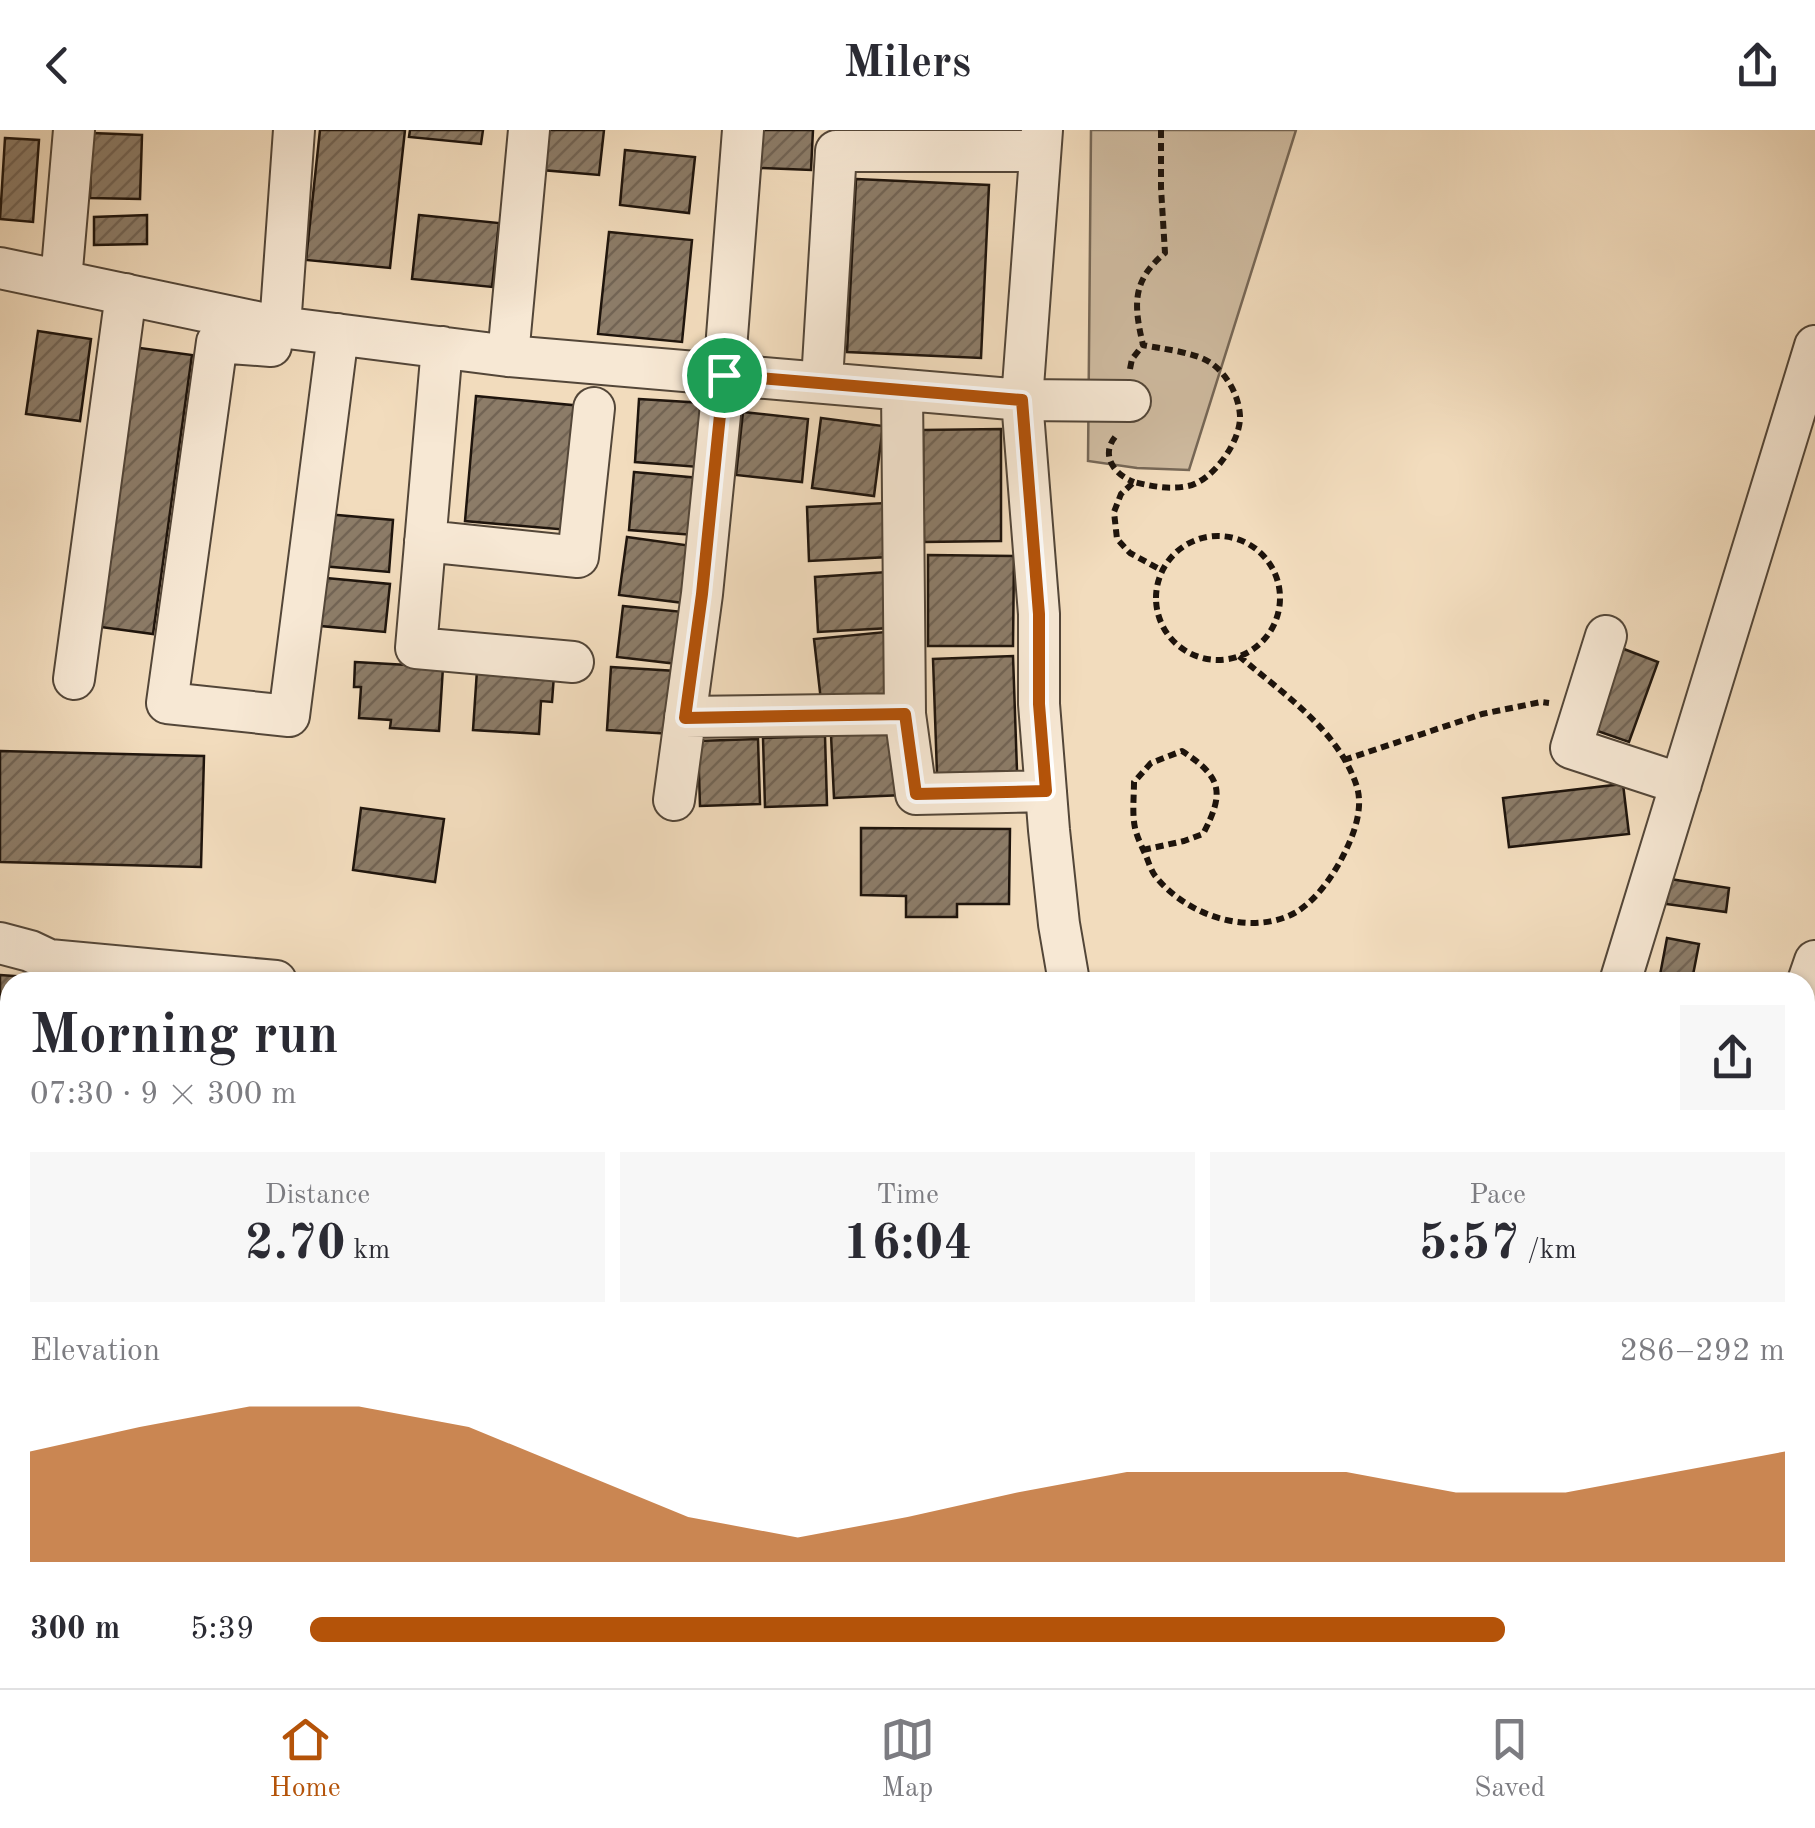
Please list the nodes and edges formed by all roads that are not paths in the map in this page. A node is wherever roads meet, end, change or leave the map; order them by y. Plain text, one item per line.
1 (74, 130) edge
2 (294, 130) edge
3 (529, 130) edge
4 (743, 130) edge
5 (1041, 140) edge
6 (0, 268) edge
7 (62, 281) junction
8 (126, 294) junction
9 (280, 327) junction
10 (337, 343) junction
11 (1815, 346) edge
12 (442, 347) junction
13 (508, 356) junction
14 (724, 375) junction
15 (822, 381) junction
16 (902, 390) junction
17 (1022, 400) junction
18 (1130, 401) dead end
19 (594, 408) dead end
20 (425, 541) junction
21 (1606, 636) dead end
22 (573, 662) dead end
23 (74, 678) dead end
24 (905, 714) junction
25 (685, 718) junction
26 (1681, 784) junction
27 (1046, 791) junction
28 (674, 800) dead end
29 (0, 944) edge
30 (55, 971) edge
31 (1067, 972) edge
32 (1623, 972) edge

1 - 7 street
2 - 9 street
3 - 13 street
4 - 14 street
5 - 15 street
5 - 17 street
6 - 7 street
7 - 8 street
8 - 9 street
8 - 23 street
9 - 10 street
10 - 10 street
10 - 12 street
11 - 26 street
12 - 13 street
12 - 20 street
13 - 14 street
14 - 15 street
14 - 25 street
15 - 16 street
16 - 17 street
16 - 24 street
17 - 18 street
17 - 27 street
19 - 20 street
20 - 22 street
21 - 26 street
24 - 25 street
24 - 27 street
25 - 28 street
26 - 32 street
27 - 31 street
29 - 30 street

